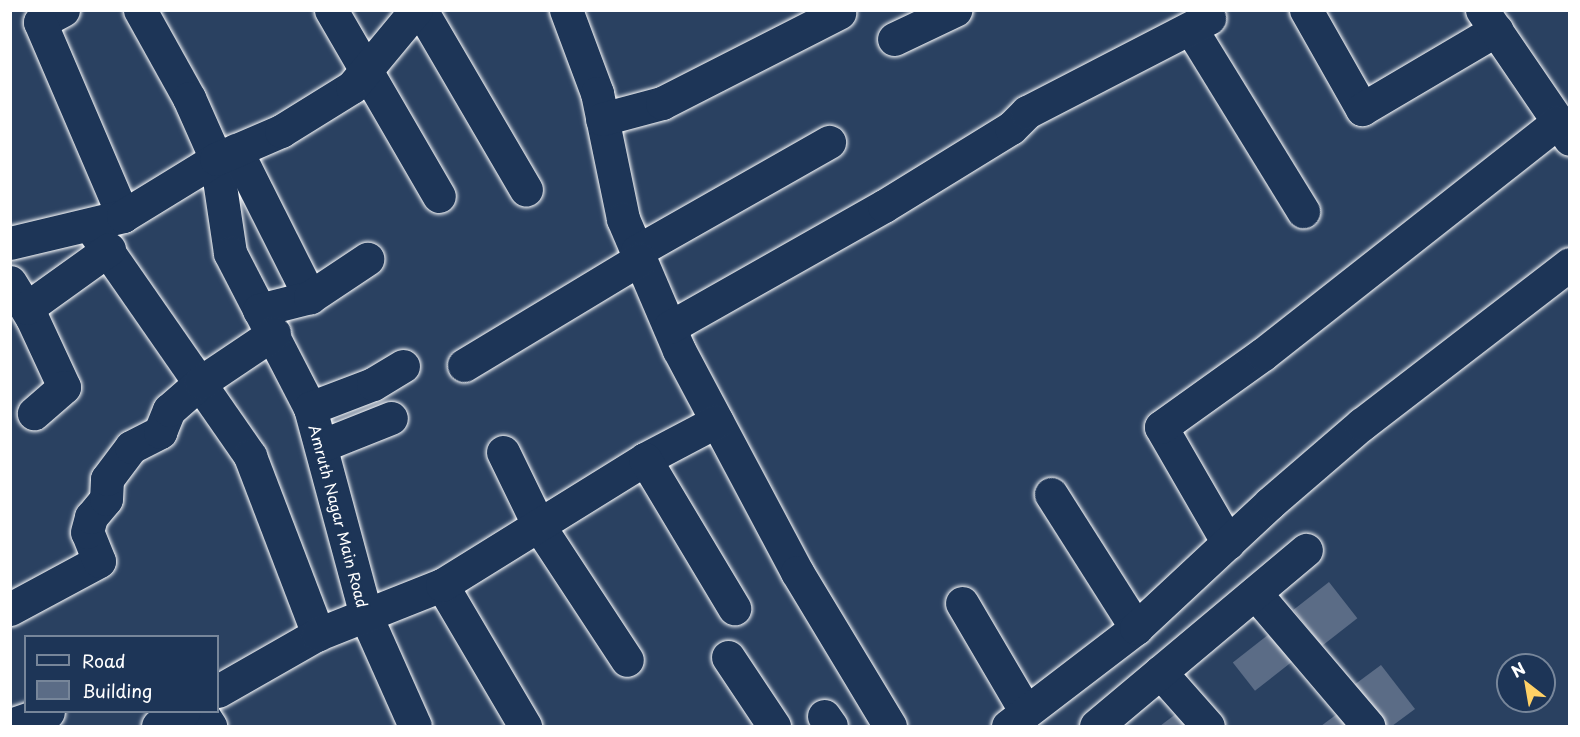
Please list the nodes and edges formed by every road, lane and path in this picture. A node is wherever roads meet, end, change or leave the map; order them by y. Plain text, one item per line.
1 (63, 10) edge
2 (140, 10) edge
3 (332, 10) edge
4 (416, 10) edge
5 (421, 10) edge
6 (566, 10) edge
7 (955, 10) edge
8 (1306, 10) edge
9 (839, 13) dead end
10 (1206, 17) edge
11 (1489, 20) edge
12 (894, 39) dead end
13 (365, 69) junction
14 (602, 119) junction
15 (1564, 131) edge
16 (829, 142) dead end
17 (226, 155) junction
18 (526, 190) dead end
19 (439, 196) dead end
20 (1304, 211) dead end
21 (123, 216) junction
22 (100, 238) junction
23 (10, 243) edge
24 (639, 255) junction
25 (367, 260) dead end
26 (1569, 264) edge
27 (19, 295) edge
28 (310, 297) junction
29 (266, 322) junction
30 (670, 327) junction
31 (464, 365) dead end
32 (404, 366) dead end
33 (201, 382) junction
34 (310, 408) junction
35 (34, 413) dead end
36 (391, 418) dead end
37 (717, 421) junction
38 (323, 445) junction
39 (503, 452) dead end
40 (645, 459) junction
41 (1051, 494) dead end
42 (539, 526) junction
43 (1228, 543) junction
44 (1306, 550) dead end
45 (442, 585) junction
46 (1255, 593) junction
47 (962, 603) dead end
48 (734, 608) dead end
49 (10, 609) edge
50 (366, 616) junction
51 (1136, 628) junction
52 (318, 634) junction
53 (728, 657) dead end
54 (627, 660) dead end
55 (1160, 672) junction
56 (219, 690) edge
57 (43, 713) edge
58 (180, 713) edge
59 (202, 713) edge
60 (1017, 719) edge
61 (10, 725) edge
62 (158, 726) edge
63 (210, 726) edge
64 (415, 726) edge
65 (525, 726) edge
66 (774, 726) edge
67 (890, 726) edge
68 (1096, 726) edge
69 (1208, 726) edge
70 (1368, 726) edge

1 - 21 street
2 - 17 street, Amruth Nagar Main Road
3 - 13 street
4 - 13 street
5 - 18 street
6 - 14 street
7 - 12 street
8 - 11 street
9 - 14 street
10 - 20 street
10 - 30 street
11 - 15 street
13 - 17 street
13 - 19 street
14 - 24 street
15 - 43 street
16 - 24 street
17 - 21 street
17 - 28 street
17 - 29 street, Amruth Nagar Main Road
21 - 22 street
22 - 23 street
22 - 27 street
22 - 33 street
24 - 30 street
24 - 31 street
25 - 28 street
26 - 43 street
27 - 35 street
28 - 29 street
29 - 33 street
29 - 34 street, Amruth Nagar Main Road
30 - 37 street
32 - 34 street
33 - 49 street
33 - 52 street
34 - 38 street, Amruth Nagar Main Road
36 - 38 street
37 - 40 street
37 - 67 street
38 - 50 street, Amruth Nagar Main Road
39 - 42 street
40 - 42 street
40 - 48 street
41 - 51 street
42 - 45 street
42 - 54 street
43 - 51 street
44 - 46 street
45 - 50 street
45 - 65 street
46 - 55 street
46 - 70 street
47 - 60 street
50 - 52 street
50 - 64 street, Amruth Nagar Main Road
51 - 60 street
52 - 56 street
53 - 66 street
55 - 68 street
55 - 69 street
57 - 61 street
58 - 62 street
59 - 63 street

